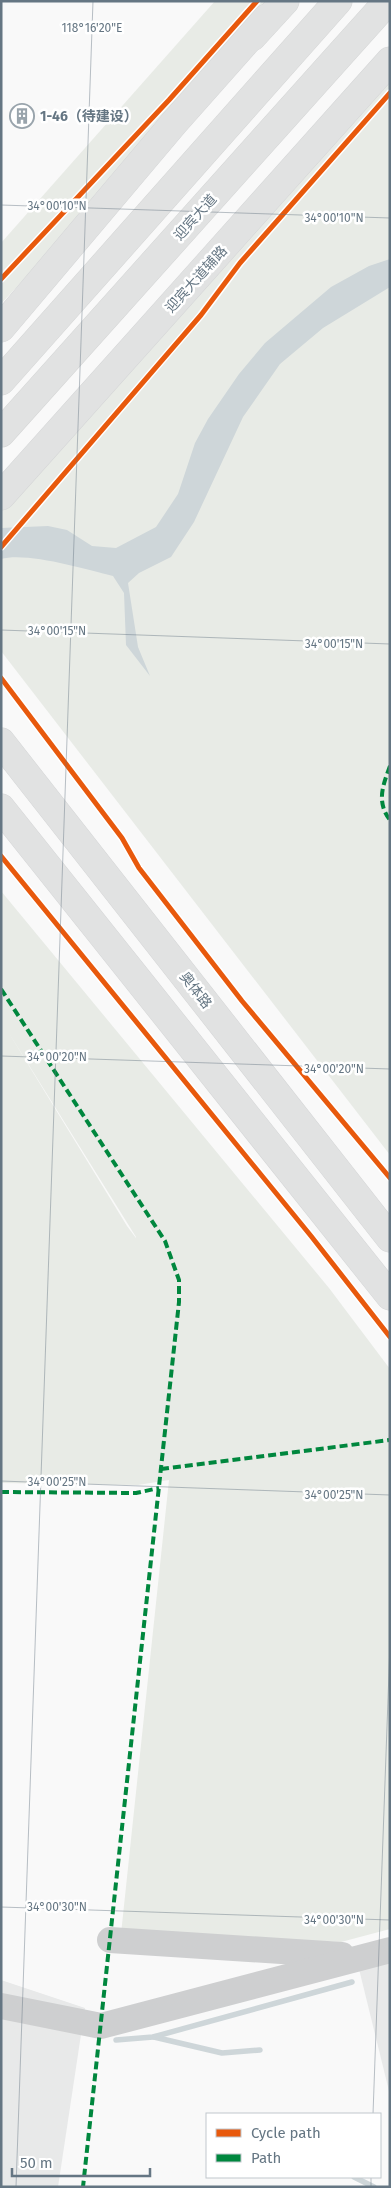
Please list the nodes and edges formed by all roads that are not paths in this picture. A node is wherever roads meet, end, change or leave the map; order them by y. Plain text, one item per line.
1 (280, 1) edge
2 (285, 1) edge
3 (338, 1) edge
4 (388, 1) edge
5 (252, 37) junction
6 (390, 61) edge
7 (1, 328) edge
8 (1, 381) edge
9 (1, 432) edge
10 (1, 496) edge
11 (1, 742) edge
12 (1, 808) edge
13 (390, 1238) edge
14 (390, 1296) edge
15 (110, 1940) dead end
16 (378, 1954) edge
17 (1, 2006) edge

1 - 5 main road
2 - 5 main road
3 - 8 main road
4 - 9 main road, 迎宾大道
5 - 7 main road
6 - 10 main road, 迎宾大道辅路
11 - 13 main road, 奥体路
12 - 14 main road
15 - 16 lane
16 - 17 lane

